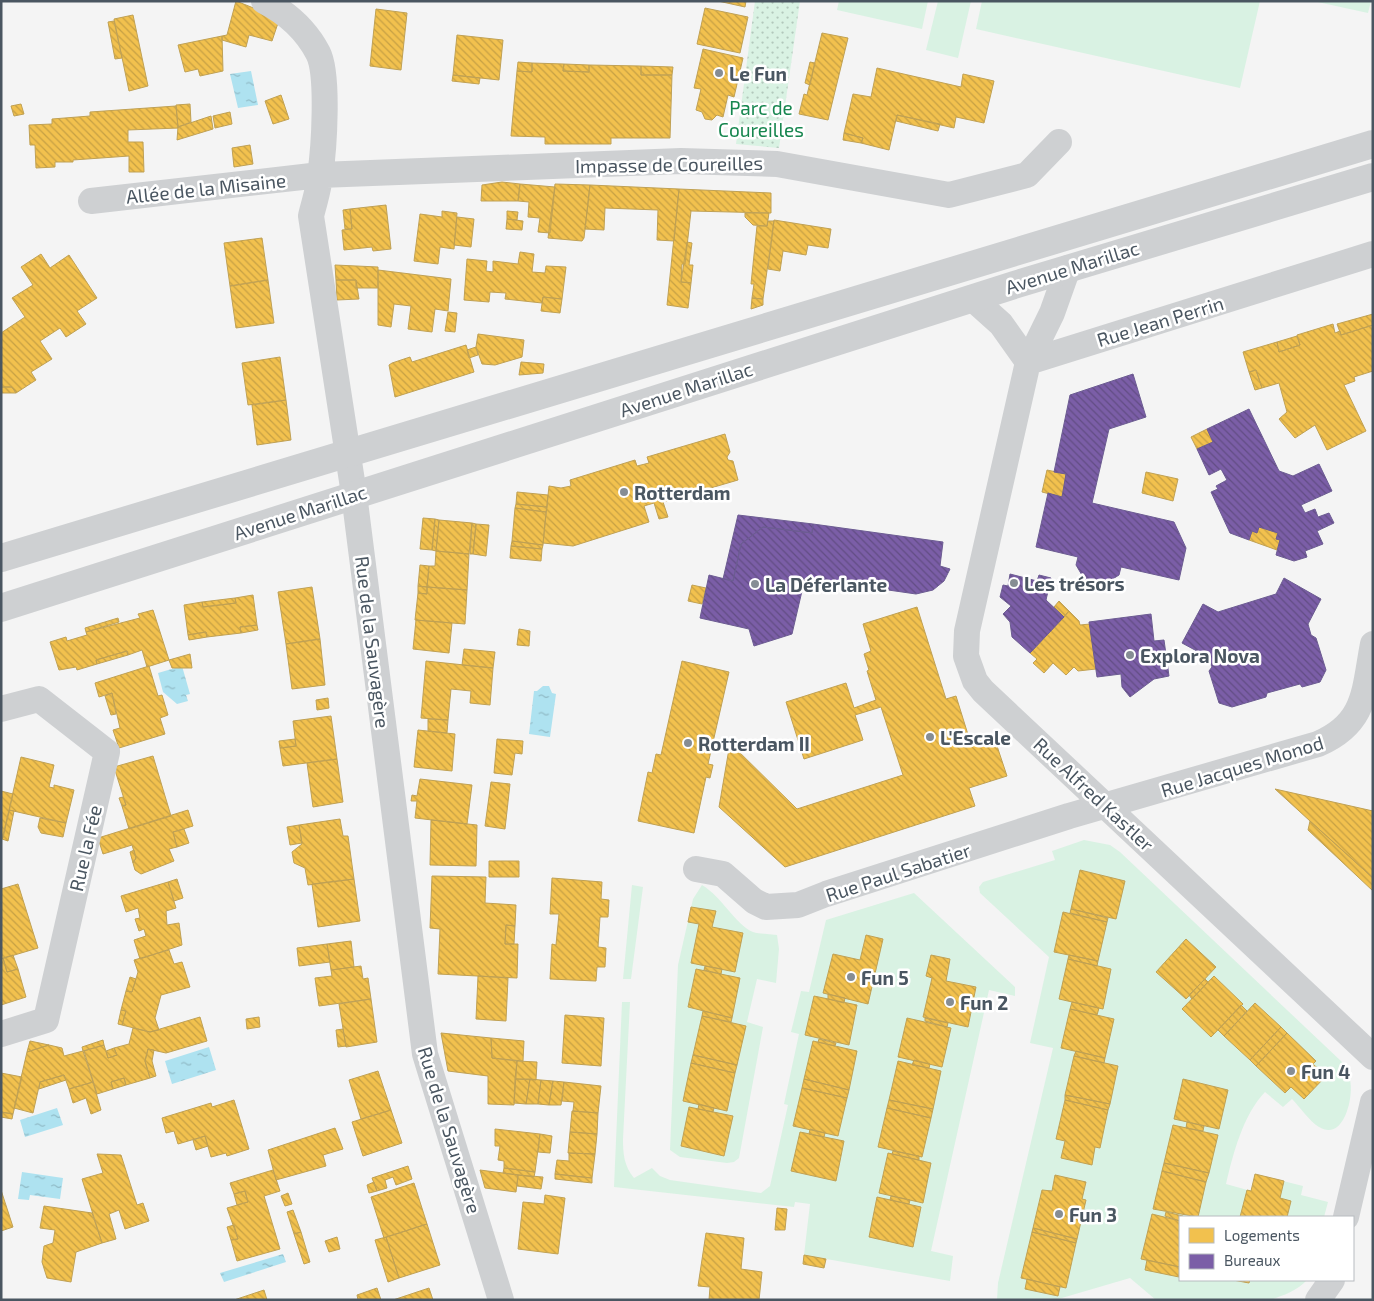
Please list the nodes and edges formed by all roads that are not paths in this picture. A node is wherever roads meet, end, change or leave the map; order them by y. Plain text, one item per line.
1 (264, 1) edge
2 (1059, 142) dead end
3 (1373, 144) edge
4 (320, 175) junction
5 (1373, 178) edge
6 (91, 201) dead end
7 (1373, 254) edge
8 (1068, 268) junction
9 (972, 298) junction
10 (1028, 362) junction
11 (348, 453) junction
12 (354, 494) junction
13 (1, 558) edge
14 (1, 608) edge
15 (1373, 644) edge
16 (1, 710) edge
17 (1108, 806) junction
18 (696, 868) dead end
19 (1, 1034) edge
20 (1373, 1056) edge
21 (1373, 1102) edge
22 (1346, 1216) edge
23 (1331, 1281) edge
24 (502, 1300) edge
25 (1318, 1300) edge

1 - 4 street, Rue de la Sauvagère
2 - 4 street, Impasse de Coureilles
3 - 11 street, Avenue Marillac
4 - 6 street, Allée de la Misaine
4 - 11 street, Rue de la Sauvagère
5 - 8 street, Avenue Marillac
7 - 10 street, Rue Jean Perrin
8 - 9 street, Avenue Marillac
8 - 10 street, Rue Alfred Kastler
9 - 10 street
9 - 12 street, Avenue Marillac
10 - 17 street, Rue Alfred Kastler
11 - 12 street, Rue de la Sauvagère
11 - 13 street, Avenue Marillac
12 - 14 street, Avenue Marillac
12 - 24 street, Rue de la Sauvagère
15 - 17 street, Rue Jacques Monod
16 - 19 street, Rue la Fée
17 - 18 street, Rue Paul Sabatier
17 - 20 street, Rue Alfred Kastler
21 - 22 street
23 - 25 street

